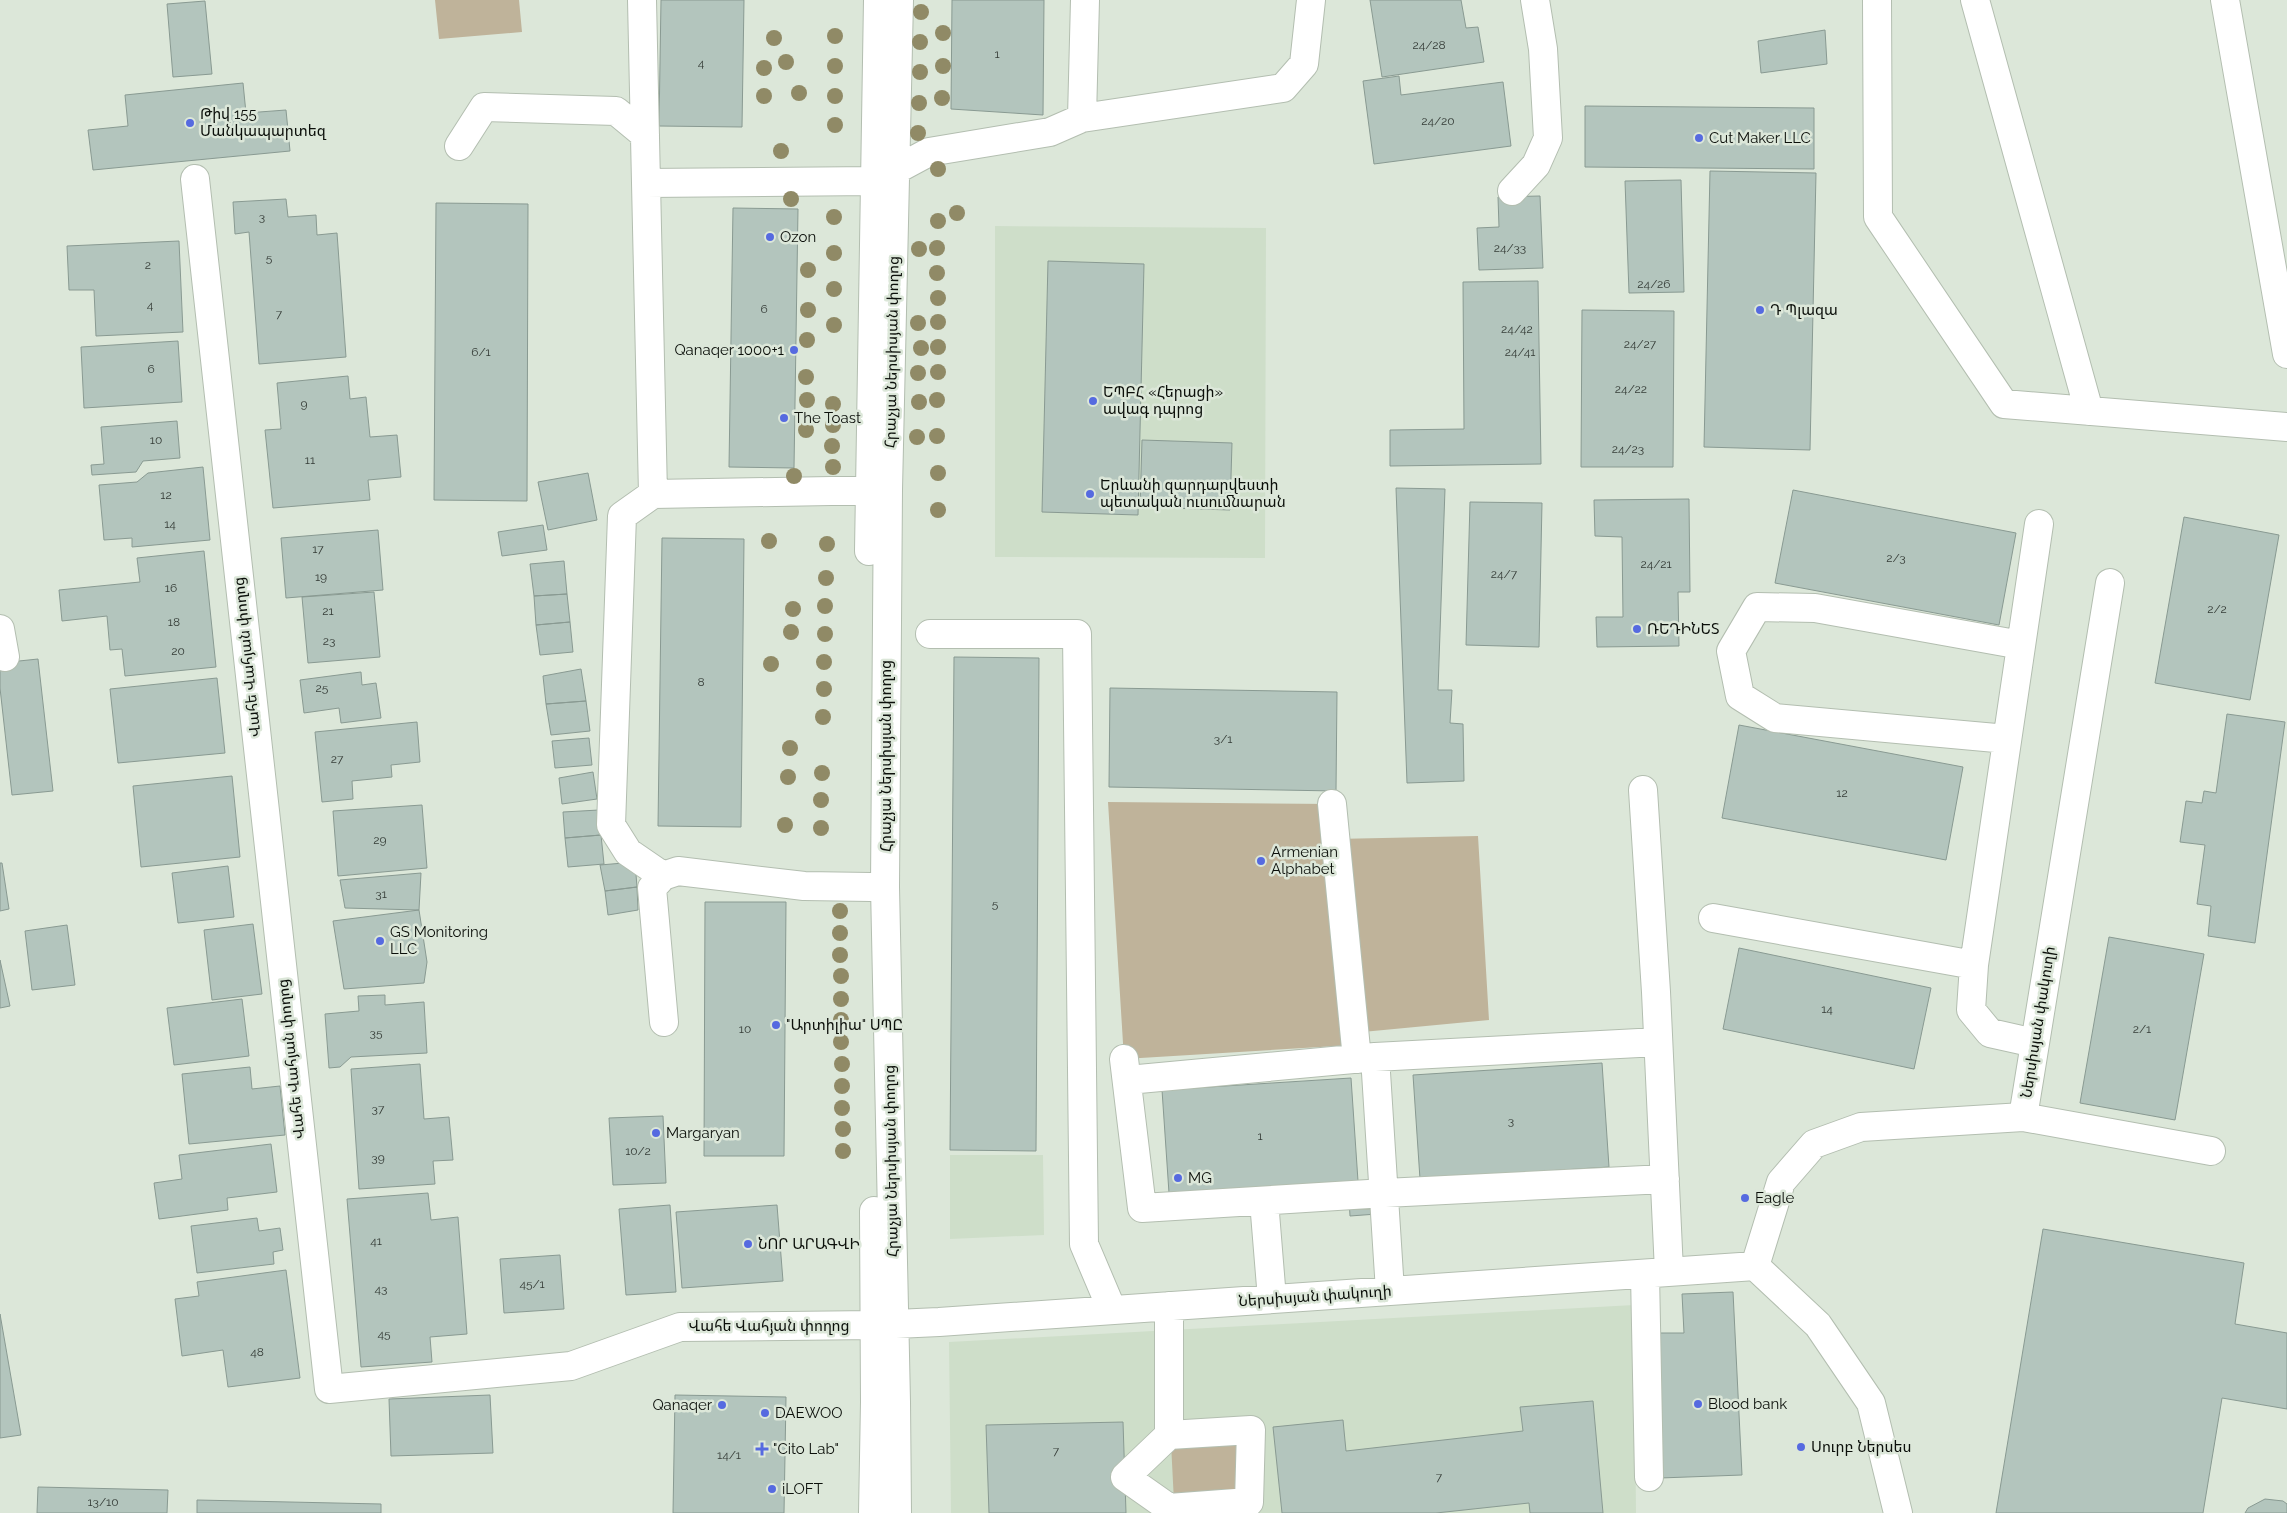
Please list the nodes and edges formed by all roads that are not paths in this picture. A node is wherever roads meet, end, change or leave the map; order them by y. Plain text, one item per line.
1 (642, 0) edge
2 (878, 0) edge
3 (899, 0) edge
4 (1085, 0) edge
5 (1311, 0) edge
6 (1535, 0) edge
7 (1877, 0) edge
8 (1975, 0) edge
9 (2225, 0) edge
10 (1082, 118) junction
11 (645, 136) junction
12 (460, 146) dead end
13 (885, 176) junction
14 (195, 179) dead end
15 (646, 183) junction
16 (1512, 191) dead end
17 (2287, 354) edge
18 (2089, 411) junction
19 (2287, 427) edge
20 (879, 491) junction
21 (653, 494) junction
22 (2038, 524) dead end
23 (2110, 582) dead end
24 (0, 629) edge
25 (930, 634) dead end
26 (2021, 646) junction
27 (5, 657) dead end
28 (2007, 739) junction
29 (1643, 790) dead end
30 (1332, 804) dead end
31 (664, 876) junction
32 (871, 886) junction
33 (1713, 918) dead end
34 (1974, 965) junction
35 (664, 1022) dead end
36 (1658, 1042) junction
37 (2035, 1043) junction
38 (1366, 1058) junction
39 (2023, 1116) junction
40 (2212, 1151) dead end
41 (1665, 1179) junction
42 (1385, 1193) junction
43 (1264, 1201) junction
44 (1756, 1266) junction
45 (1657, 1272) junction
46 (1390, 1290) junction
47 (1272, 1299) junction
48 (1169, 1306) junction
49 (1112, 1310) junction
50 (885, 1325) junction
51 (1169, 1435) junction
52 (1648, 1477) dead end
53 (873, 1513) edge
54 (896, 1513) edge
55 (1898, 1513) edge

1 - 11 street
2 - 13 street, Հրաչյա Ներսիսյան փողոց
3 - 13 street, Հրաչյա Ներսիսյան փողոց
4 - 10 street
5 - 10 street
6 - 16 street
7 - 18 street
8 - 18 street
9 - 17 street
10 - 13 street
11 - 12 street
11 - 15 street
13 - 15 street
13 - 20 street, Հրաչյա Ներսիսյան փողոց
14 - 50 street, Վահե Վահյան փողոց
15 - 21 street
18 - 19 street
20 - 21 street
20 - 32 street, Հրաչյա Ներսիսյան փողոց
20 - 50 street, Հրաչյա Ներսիսյան փողոց
21 - 31 street
22 - 26 street
23 - 37 street, Ներսիսյան փակուղի
24 - 27 street
25 - 49 street
26 - 28 street
26 - 28 street
28 - 34 street
29 - 36 street
30 - 38 street
31 - 32 street
31 - 35 street
32 - 50 street, Հրաչյա Ներսիսյան փողոց
33 - 34 street
34 - 37 street
36 - 38 street
36 - 41 street
37 - 39 street, Ներսիսյան փակուղի
38 - 42 street
38 - 43 street
39 - 40 street
39 - 44 street, Ներսիսյան փակուղի
41 - 42 street
41 - 45 street
42 - 43 street
42 - 46 street
43 - 47 street
44 - 45 street, Ներսիսյան փակուղի
44 - 55 street
45 - 46 street, Ներսիսյան փակուղի
45 - 52 street
46 - 47 street, Ներսիսյան փակուղի
47 - 48 street, Ներսիսյան փակուղի
48 - 49 street, Ներսիսյան փակուղի
48 - 51 street
49 - 50 street, Ներսիսյան փակուղի
50 - 53 street, Հրաչյա Ներսիսյան փողոց
50 - 54 street, Հրաչյա Ներսիսյան փողոց
51 - 51 street

